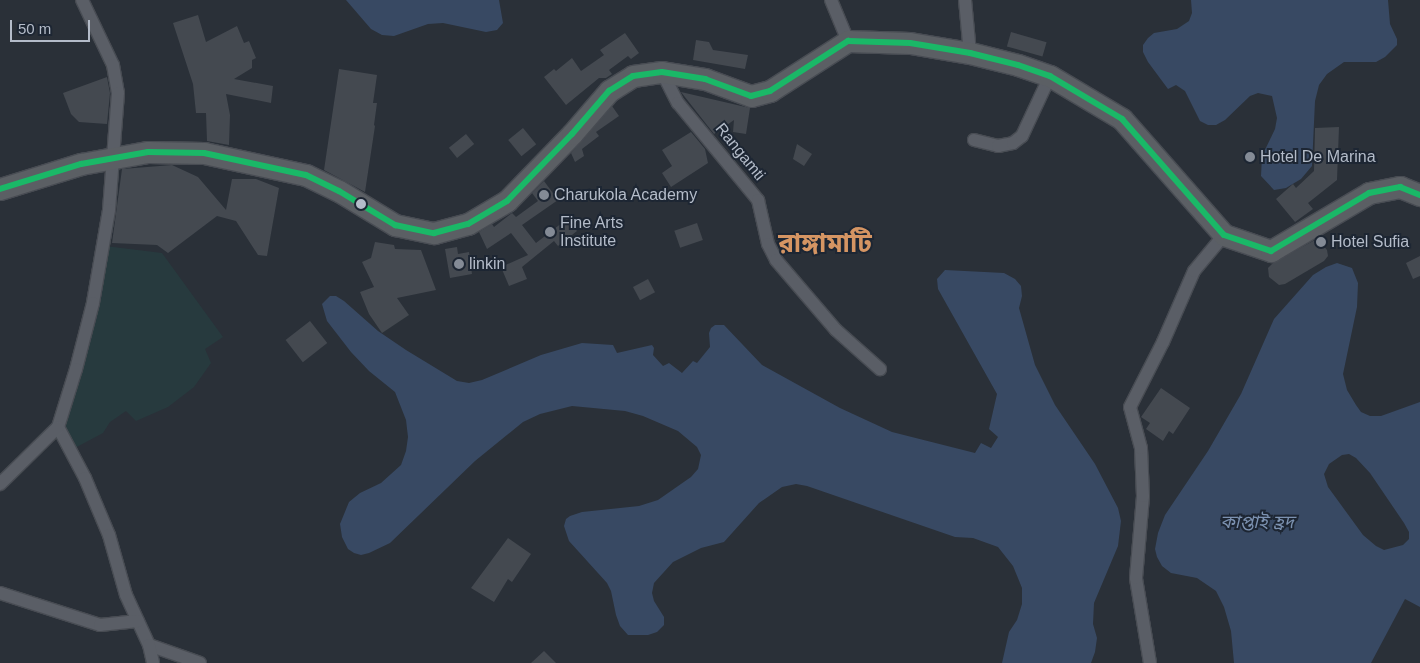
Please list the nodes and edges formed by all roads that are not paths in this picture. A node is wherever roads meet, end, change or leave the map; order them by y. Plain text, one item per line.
1 (82, 0) edge
2 (831, 0) edge
3 (965, 0) edge
4 (848, 41) junction
5 (970, 53) junction
6 (662, 72) junction
7 (1050, 76) junction
8 (974, 140) dead end
9 (113, 159) junction
10 (0, 189) edge
11 (1420, 195) edge
12 (1224, 235) junction
13 (880, 370) dead end
14 (58, 427) junction
15 (0, 484) edge
16 (0, 593) edge
17 (138, 620) junction
18 (149, 645) junction
19 (153, 663) edge
20 (200, 663) edge
21 (1150, 663) edge

1 - 9 street
2 - 4 street
3 - 5 street
4 - 5 highway
4 - 6 highway
5 - 7 highway
6 - 9 highway
6 - 13 street, Rangamti
7 - 8 street
7 - 12 highway
9 - 10 highway
9 - 14 street
11 - 12 highway
12 - 21 street
14 - 15 street
14 - 17 street
16 - 17 street
17 - 18 street
18 - 19 street
18 - 20 street

